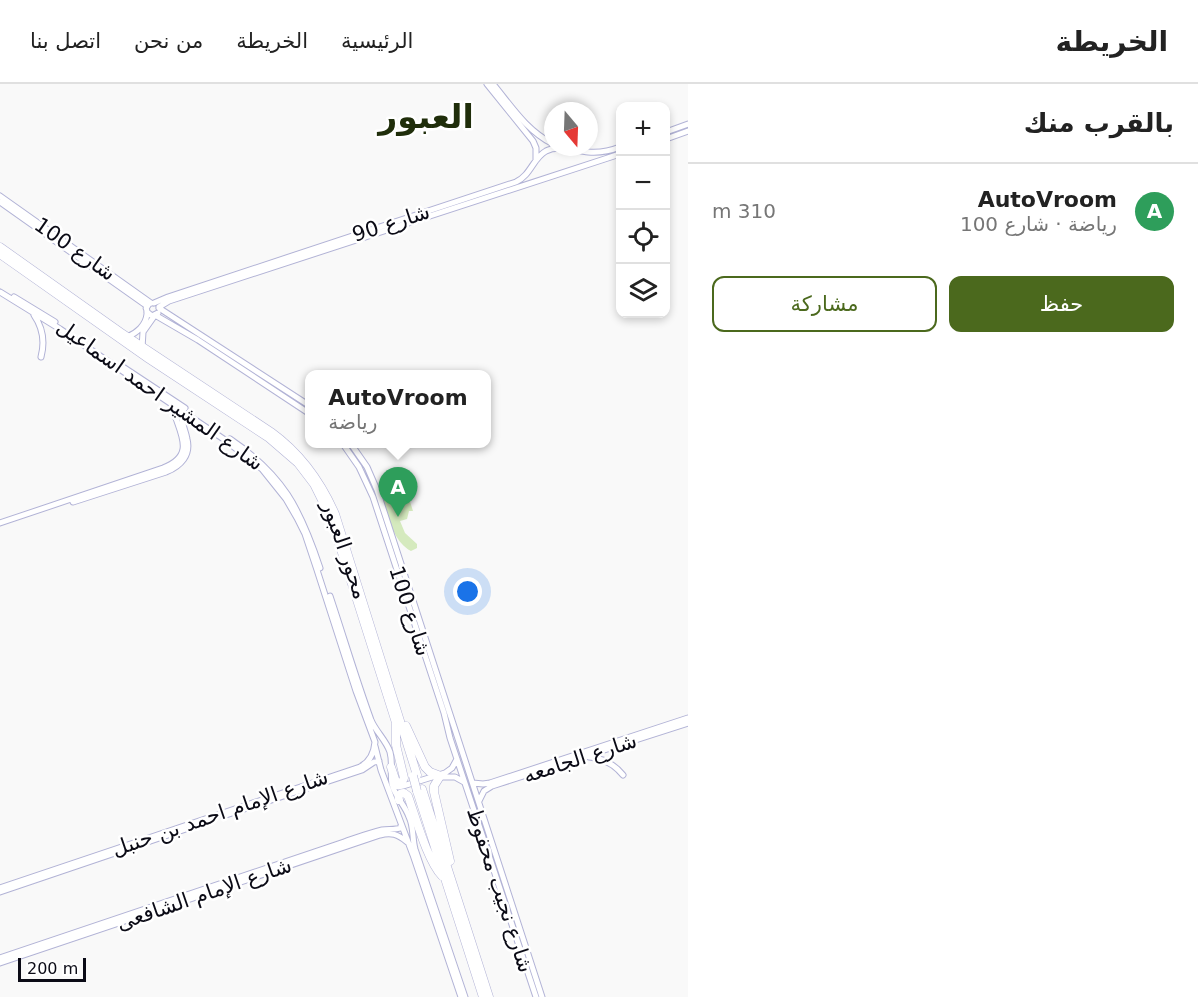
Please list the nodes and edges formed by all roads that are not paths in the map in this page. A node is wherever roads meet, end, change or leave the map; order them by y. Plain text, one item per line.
1 (487, 84) edge
2 (493, 84) edge
3 (688, 124) edge
4 (670, 131) edge
5 (688, 131) edge
6 (670, 138) edge
7 (544, 139) edge
8 (616, 148) edge
9 (598, 152) edge
10 (544, 154) edge
11 (616, 155) edge
12 (585, 156) edge
13 (595, 156) edge
14 (537, 160) junction
15 (599, 160) junction
16 (586, 165) junction
17 (531, 169) junction
18 (522, 179) junction
19 (538, 181) junction
20 (527, 184) junction
21 (0, 196) edge
22 (0, 202) edge
23 (0, 247) edge
24 (0, 254) edge
25 (0, 290) edge
26 (169, 299) junction
27 (153, 306) junction
28 (33, 314) junction
29 (155, 315) junction
30 (127, 338) junction
31 (142, 348) junction
32 (41, 357) dead end
33 (268, 383) junction
34 (287, 395) junction
35 (172, 404) junction
36 (305, 404) edge
37 (183, 411) junction
38 (305, 411) edge
39 (186, 443) junction
40 (346, 448) edge
41 (354, 448) edge
42 (0, 525) edge
43 (408, 594) junction
44 (429, 661) junction
45 (359, 691) junction
46 (688, 718) edge
47 (398, 721) junction
48 (688, 723) edge
49 (457, 736) junction
50 (450, 738) junction
51 (375, 742) junction
52 (457, 757) junction
53 (391, 758) junction
54 (581, 758) junction
55 (379, 761) junction
56 (368, 764) junction
57 (391, 767) junction
58 (451, 773) junction
59 (623, 775) dead end
60 (439, 777) junction
61 (385, 779) junction
62 (504, 780) junction
63 (465, 783) junction
64 (473, 783) junction
65 (397, 797) junction
66 (479, 802) junction
67 (407, 812) junction
68 (398, 815) junction
69 (401, 825) junction
70 (487, 837) junction
71 (410, 841) junction
72 (448, 878) junction
73 (1, 889) edge
74 (0, 958) edge
75 (0, 963) edge
76 (463, 997) edge
77 (483, 997) edge
78 (489, 997) edge
79 (536, 997) edge
80 (542, 997) edge

1 - 14 street
2 - 7 street
3 - 4 street
5 - 6 street
8 - 9 street
10 - 14 street
11 - 15 street, شارع 90
12 - 16 street
13 - 15 street
14 - 17 street, شارع 90
15 - 16 street, شارع 90
16 - 19 street, شارع 90
17 - 18 street, شارع 90
17 - 19 street
18 - 20 street
18 - 26 street, شارع 90
19 - 20 street, شارع 90
20 - 26 street, شارع 90
21 - 27 street, شارع 100
22 - 27 street, شارع 100
23 - 30 highway, محور العبور
24 - 47 highway, محور العبور
25 - 28 street, شارع المشير احمد اسماعيل
25 - 45 street, شارع المشير احمد اسماعيل
26 - 27 street, شارع 90
27 - 29 street, شارع 100
27 - 30 street
27 - 33 street, شارع 100
28 - 32 street
28 - 35 street, شارع المشير احمد اسماعيل
29 - 31 street
29 - 33 street, شارع 100
30 - 31 highway, محور العبور
31 - 47 highway, محور العبور
33 - 34 street, شارع 100
34 - 36 street, شارع 100
34 - 38 street, شارع 100
35 - 37 street, شارع المشير احمد اسماعيل
35 - 39 street
37 - 39 street
37 - 45 street, شارع المشير احمد اسماعيل
39 - 42 street
40 - 43 street, شارع 100
41 - 43 street, شارع 100
43 - 44 street, شارع 100
44 - 49 street, شارع 100
44 - 50 street, شارع 100
45 - 51 street
45 - 53 street
46 - 62 street, شارع الجامعه
47 - 57 highway
47 - 60 highway
47 - 72 highway, محور العبور, bridge
48 - 54 street, شارع الجامعه
49 - 50 street
49 - 64 street, شارع 100
50 - 52 street, شارع 100
51 - 55 street
51 - 56 street
52 - 58 street
52 - 63 street, شارع 100
53 - 57 street
53 - 61 street
54 - 59 street
54 - 62 street, شارع الجامعه
55 - 56 street, شارع الإمام احمد بن حنبل
55 - 61 street
56 - 73 street, شارع الإمام احمد بن حنبل
57 - 60 street
57 - 65 street
58 - 60 street
58 - 63 street
60 - 65 street
60 - 72 highway
61 - 68 street
62 - 64 street, شارع الجامعه
62 - 66 street, شارع الجامعه
63 - 70 street, شارع نجيب محفوظ
64 - 66 street, شارع نجيب محفوظ
65 - 67 street
65 - 72 highway
66 - 70 street, شارع نجيب محفوظ
67 - 68 street
67 - 71 street
68 - 69 street
69 - 71 street
69 - 74 street, شارع الإمام الشافعى
70 - 79 street, شارع نجيب محفوظ
70 - 80 street, شارع نجيب محفوظ
71 - 75 street, شارع الإمام الشافعى
71 - 76 street
72 - 77 highway, محور العبور
72 - 78 highway, محور العبور

